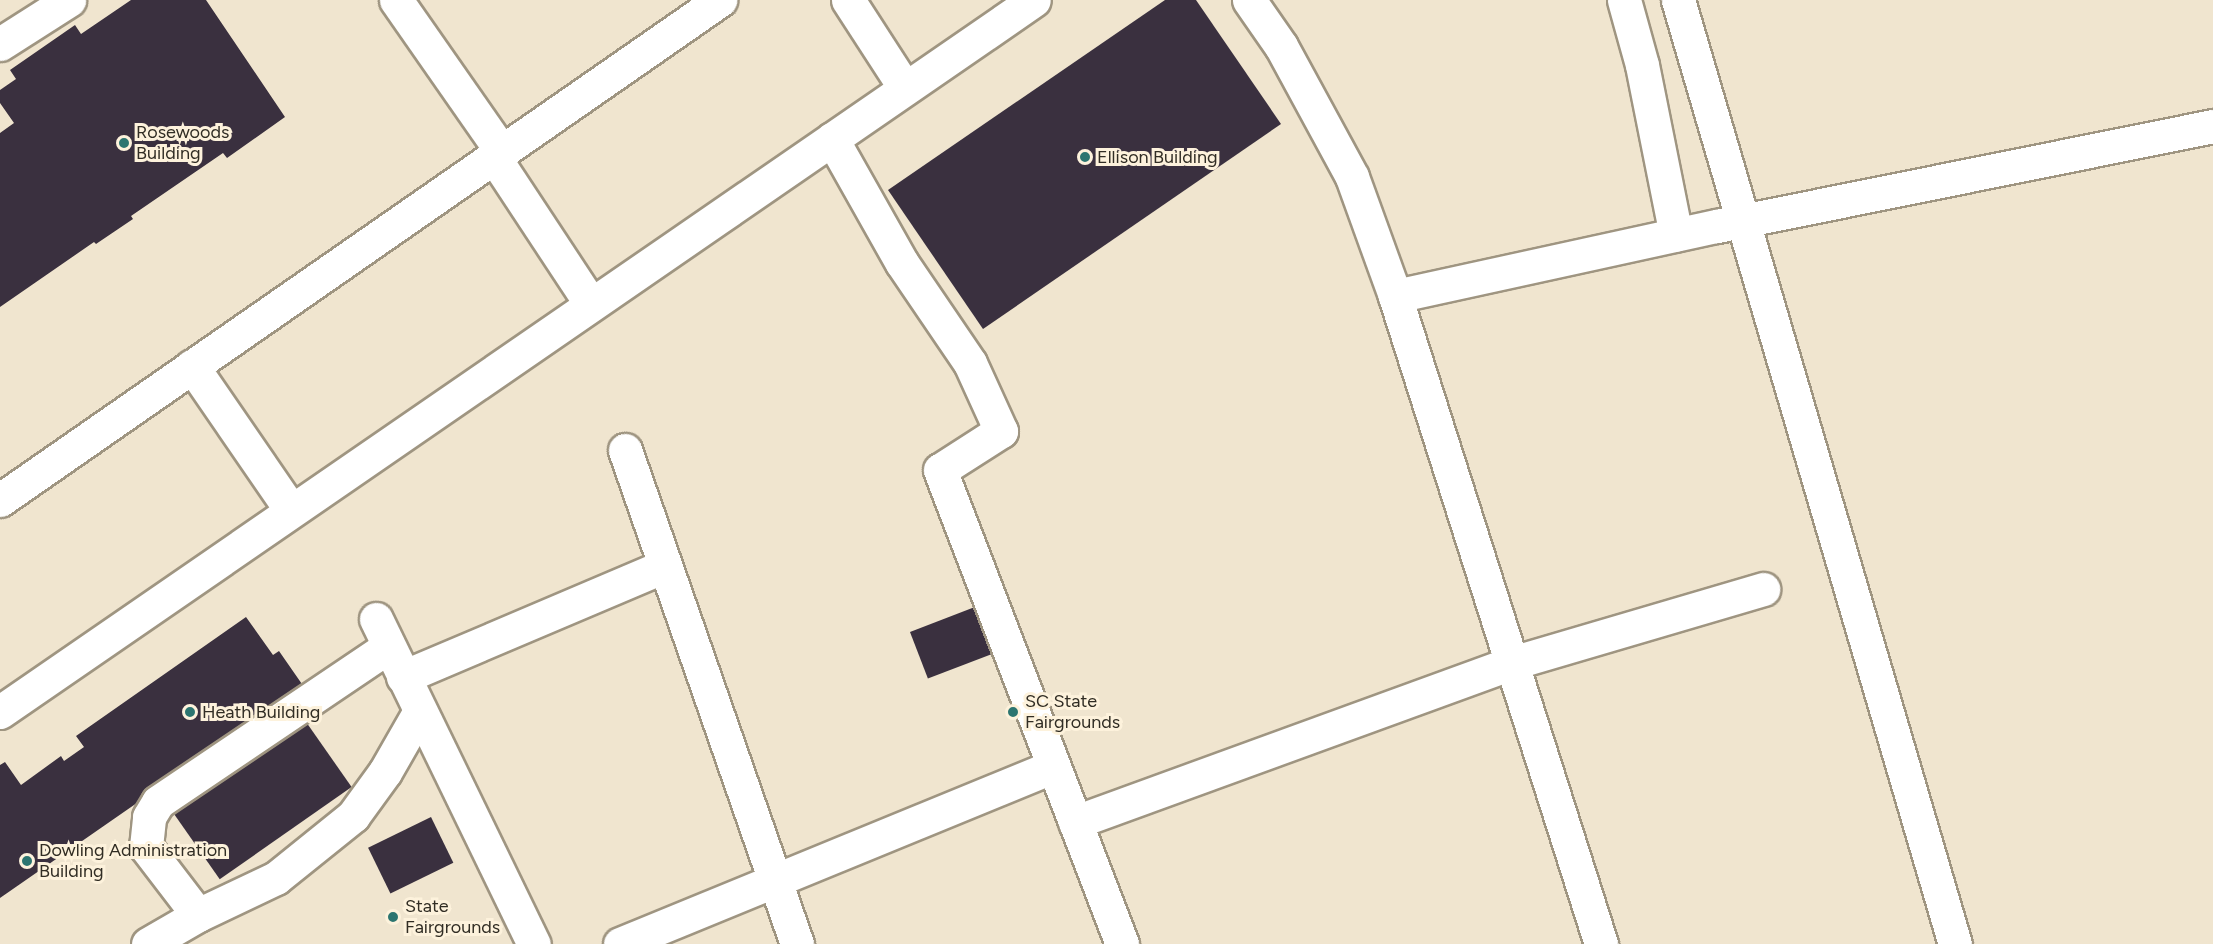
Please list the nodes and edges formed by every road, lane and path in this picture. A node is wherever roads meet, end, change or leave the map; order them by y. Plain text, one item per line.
1 (69, 0) edge
2 (396, 0) edge
3 (720, 0) edge
4 (848, 0) edge
5 (1034, 0) edge
6 (1249, 0) edge
7 (1624, 0) edge
8 (1678, 0) edge
9 (0, 44) edge
10 (905, 88) junction
11 (2213, 126) edge
12 (832, 139) junction
13 (498, 154) junction
14 (1741, 221) junction
15 (1676, 235) junction
16 (1395, 296) junction
17 (591, 303) junction
18 (192, 366) junction
19 (625, 450) dead end
20 (0, 500) edge
21 (291, 510) junction
22 (664, 566) junction
23 (1762, 589) dead end
24 (1512, 663) junction
25 (403, 677) junction
26 (420, 711) junction
27 (0, 712) edge
28 (1053, 766) junction
29 (1075, 822) junction
30 (775, 881) junction
31 (198, 915) junction
32 (148, 944) edge
33 (534, 944) edge
34 (620, 944) edge
35 (797, 944) edge
36 (1122, 944) edge
37 (1601, 944) edge
38 (1955, 944) edge

1 - 9 lane
2 - 13 lane
3 - 13 lane
4 - 10 lane
5 - 10 lane
6 - 16 lane
7 - 15 lane
8 - 14 lane
10 - 12 lane
11 - 14 lane
12 - 17 lane
12 - 28 lane
13 - 17 lane
13 - 18 lane
14 - 15 lane
14 - 38 lane
15 - 16 lane
16 - 24 lane
17 - 21 lane
18 - 20 lane
18 - 21 lane
19 - 22 lane
21 - 27 lane
22 - 25 lane
22 - 30 lane
23 - 24 lane
24 - 29 lane
24 - 37 lane
25 - 26 lane
25 - 31 lane
26 - 31 lane
26 - 33 lane
28 - 29 lane
28 - 30 lane
29 - 36 lane
30 - 34 lane
30 - 35 lane
31 - 32 lane

